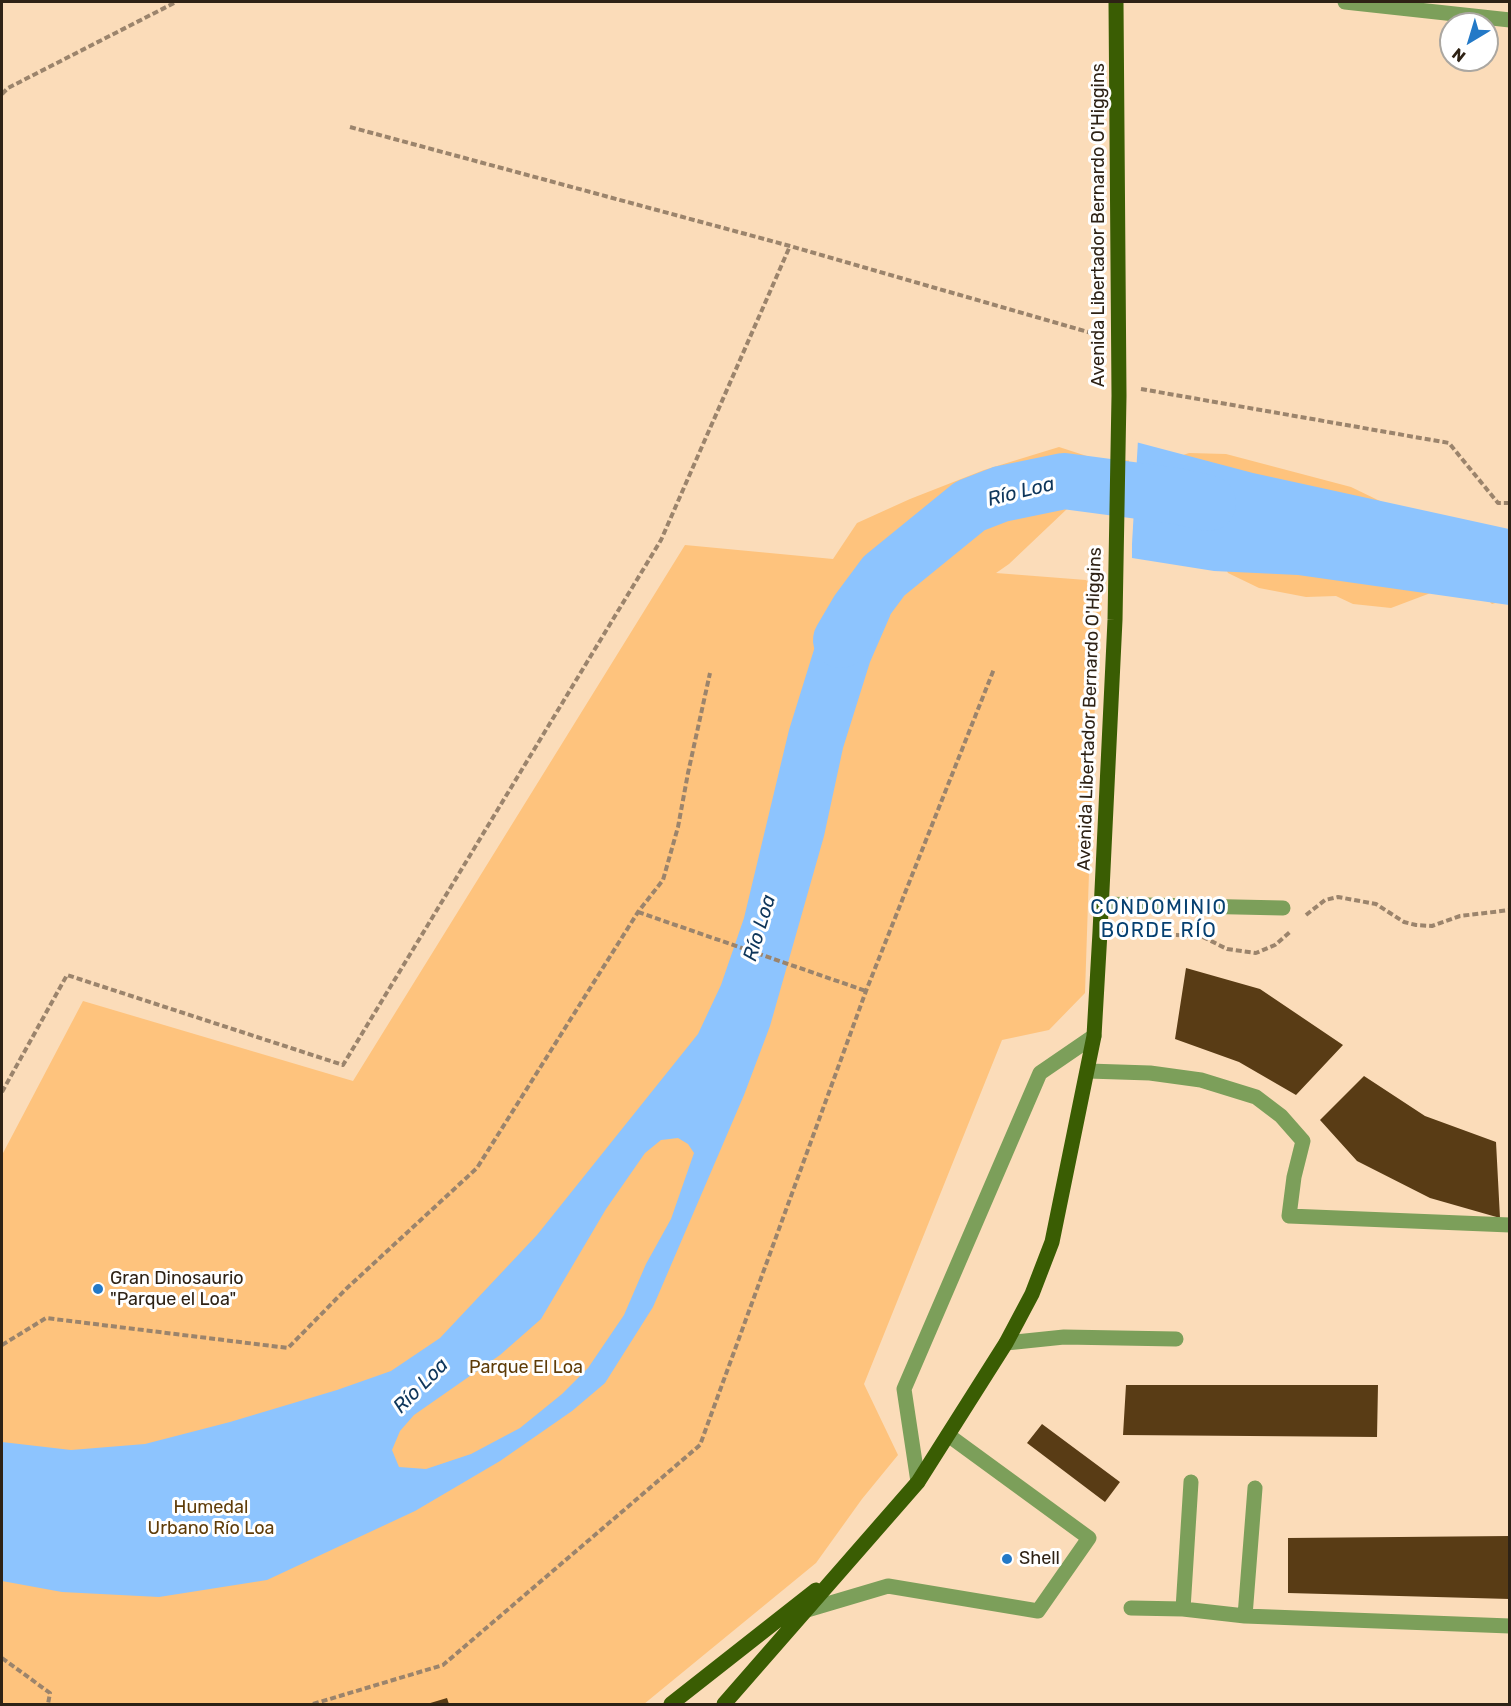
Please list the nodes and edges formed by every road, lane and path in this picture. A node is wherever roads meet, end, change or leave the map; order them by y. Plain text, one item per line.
1 (176, 2) edge
2 (1116, 2) edge
3 (1345, 2) edge
4 (1509, 20) edge
5 (2, 94) edge
6 (350, 127) dead end
7 (790, 246) junction
8 (1119, 341) junction
9 (1119, 391) junction
10 (1509, 502) edge
11 (994, 669) dead end
12 (710, 673) dead end
13 (1101, 904) junction
14 (1283, 908) dead end
15 (1509, 910) edge
16 (638, 912) junction
17 (1299, 922) dead end
18 (1293, 929) dead end
19 (1100, 932) junction
20 (866, 991) junction
21 (1094, 1036) junction
22 (1089, 1071) junction
23 (2, 1092) edge
24 (1509, 1225) edge
25 (1176, 1339) dead end
26 (1006, 1343) junction
27 (2, 1345) edge
28 (948, 1435) junction
29 (918, 1482) junction
30 (1191, 1482) dead end
31 (1255, 1488) dead end
32 (844, 1567) junction
33 (1131, 1608) dead end
34 (1183, 1609) junction
35 (807, 1610) junction
36 (1245, 1616) junction
37 (1509, 1626) edge
38 (2, 1658) edge
39 (48, 1704) edge
40 (313, 1704) edge
41 (671, 1704) edge
42 (724, 1704) edge

1 - 5 path
2 - 8 main road, Avenida Libertador Bernardo O'Higgins
3 - 4 lane
6 - 7 path
7 - 8 path
7 - 23 path
8 - 9 main road, Avenida Libertador Bernardo O'Higgins
9 - 10 path
9 - 13 main road, Avenida Libertador Bernardo O'Higgins
11 - 20 path
12 - 16 path
13 - 14 lane
13 - 19 main road, Avenida Libertador Bernardo O'Higgins
15 - 17 path
16 - 20 path
16 - 27 path
18 - 19 path
19 - 21 main road, Avenida Libertador Bernardo O'Higgins
20 - 40 path
21 - 22 main road, Avenida Libertador Bernardo O'Higgins
21 - 29 lane
22 - 24 lane
22 - 26 main road, Avenida Libertador Bernardo O'Higgins
25 - 26 lane
26 - 28 main road, Avenida Libertador Bernardo O'Higgins
28 - 29 main road, Avenida Libertador Bernardo O'Higgins
28 - 35 lane
29 - 32 main road, Avenida Libertador Bernardo O'Higgins
30 - 34 lane
31 - 36 lane
32 - 35 main road, Avenida Libertador Bernardo O'Higgins
32 - 41 main road, Avenida Libertador Bernardo O'Higgins
33 - 34 lane
34 - 36 lane
35 - 42 main road, Avenida Libertador Bernardo O'Higgins
36 - 37 lane
38 - 39 path

